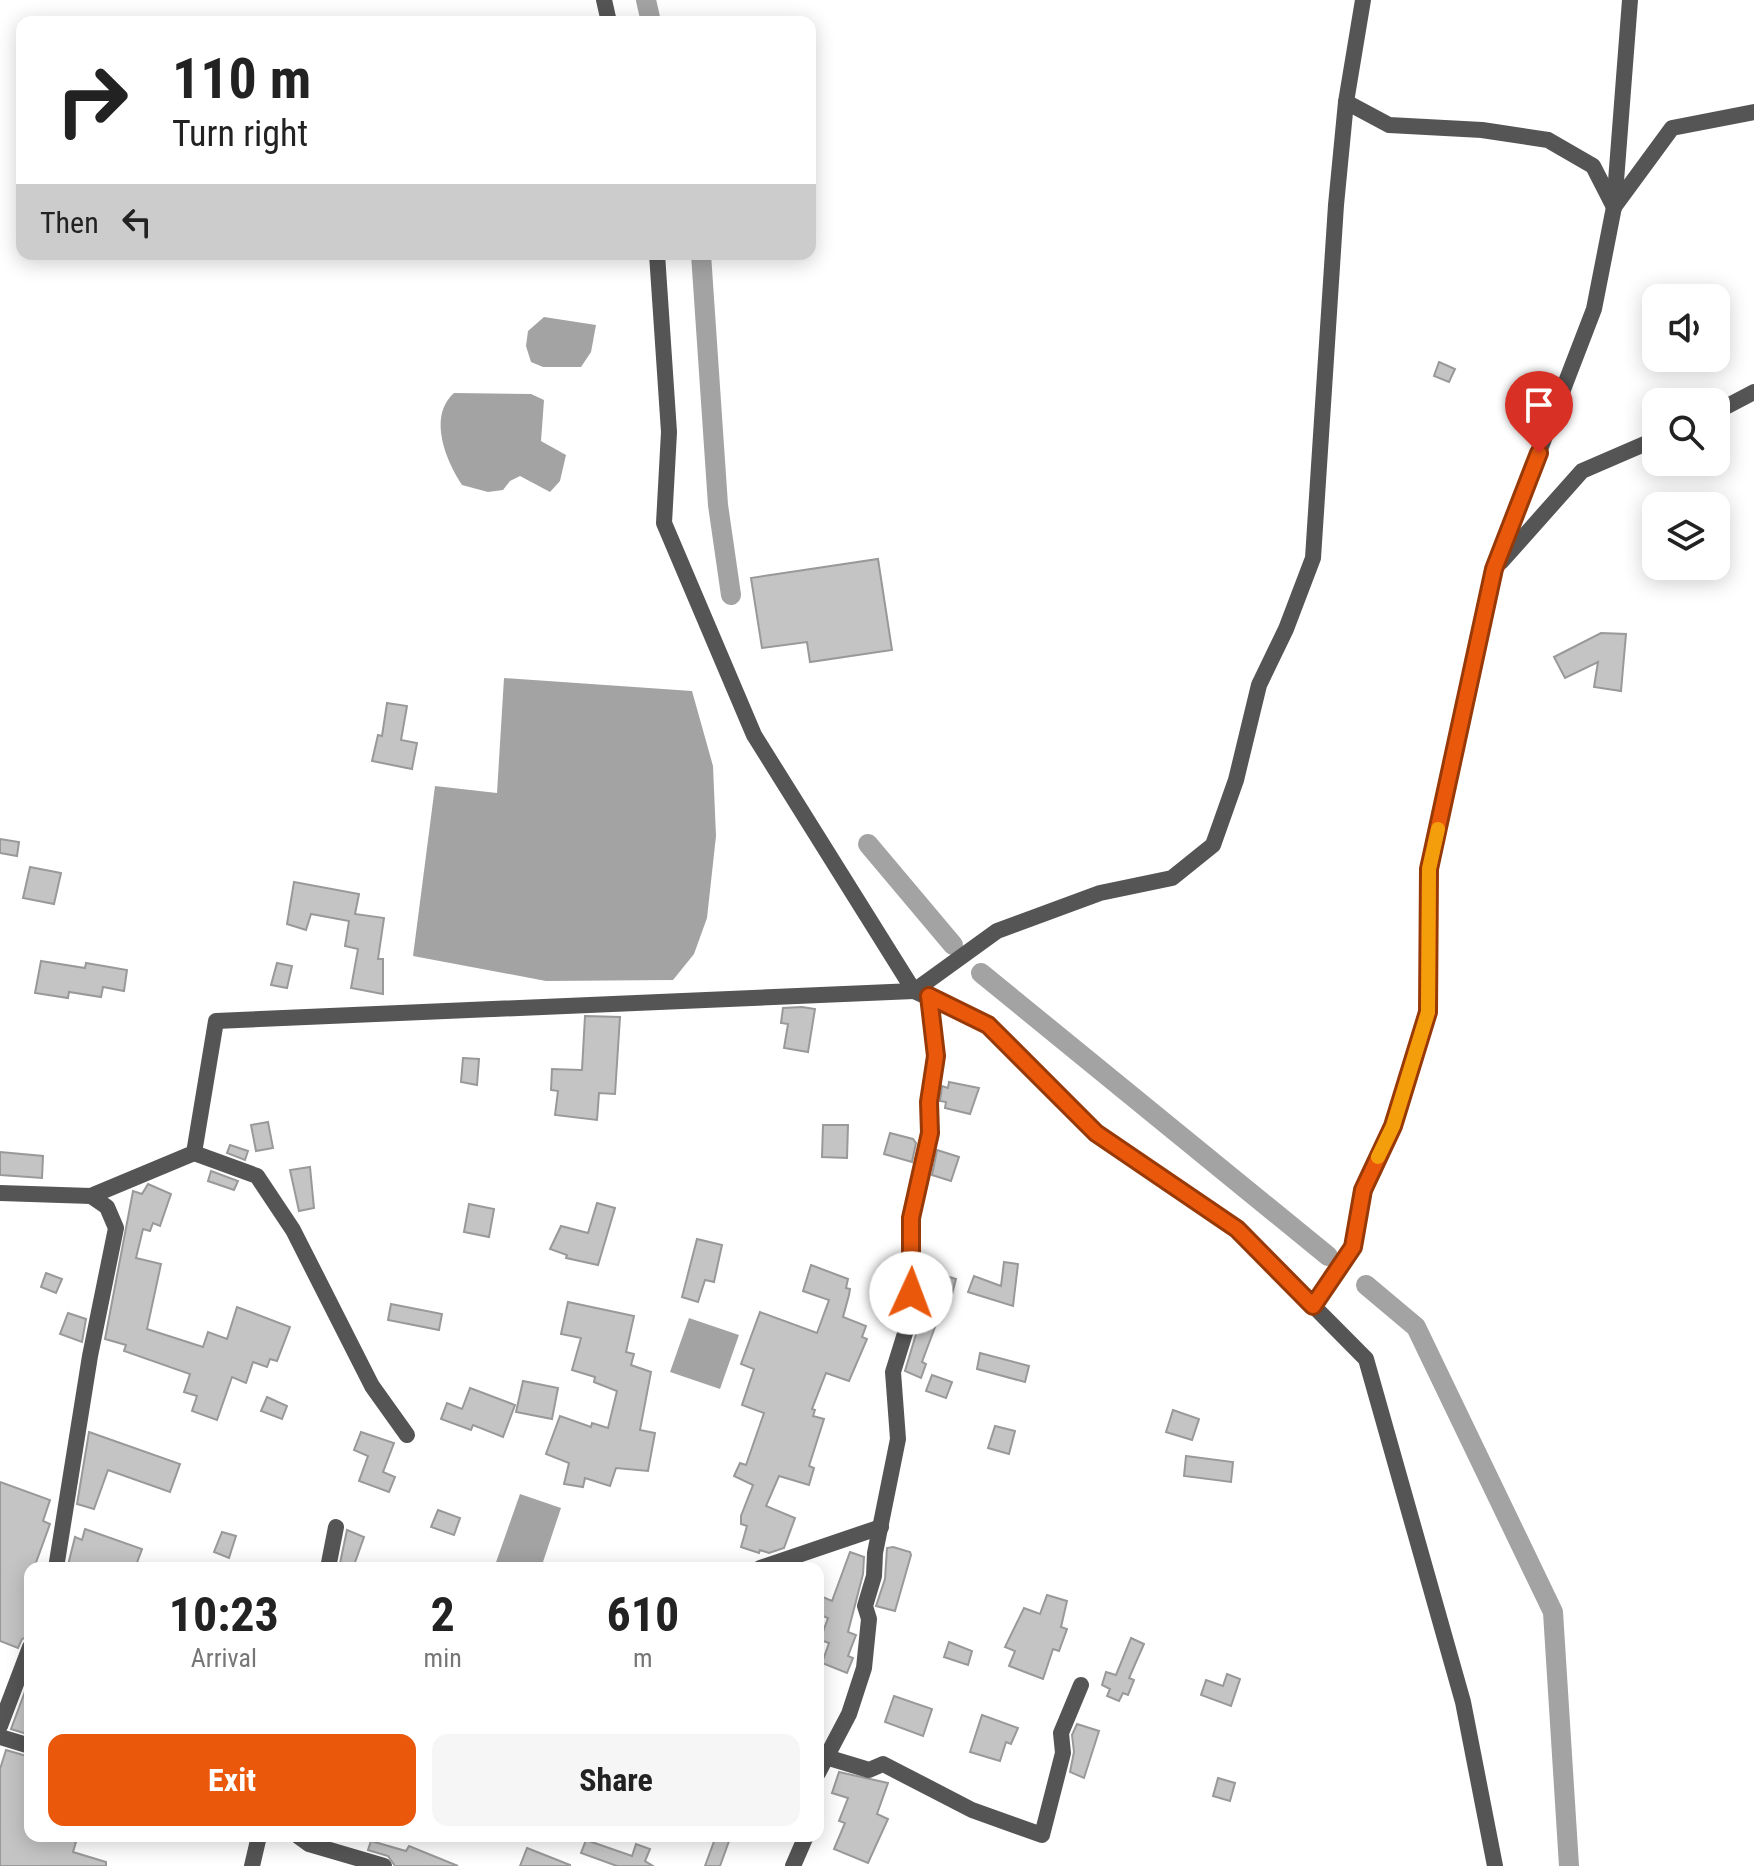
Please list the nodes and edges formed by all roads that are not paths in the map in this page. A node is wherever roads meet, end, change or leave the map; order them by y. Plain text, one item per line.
1 (1363, 0) edge
2 (1630, 0) edge
3 (1346, 102) junction
4 (1754, 112) edge
5 (1614, 207) junction
6 (657, 260) edge
7 (1754, 392) edge
8 (1730, 405) edge
9 (1642, 445) edge
10 (1494, 569) junction
11 (921, 994) junction
12 (194, 1153) junction
13 (0, 1193) edge
14 (91, 1196) junction
15 (1313, 1306) junction
16 (407, 1435) dead end
17 (336, 1527) dead end
18 (881, 1527) junction
19 (57, 1562) edge
20 (329, 1562) edge
21 (778, 1562) edge
22 (24, 1663) edge
23 (1081, 1685) dead end
24 (0, 1726) edge
25 (0, 1737) edge
26 (24, 1744) edge
27 (824, 1760) edge
28 (824, 1766) edge
29 (258, 1842) edge
30 (306, 1842) edge
31 (803, 1842) edge
32 (252, 1866) edge
33 (384, 1866) edge
34 (793, 1866) edge
35 (1495, 1866) edge

1 - 3 street
2 - 5 street
3 - 5 street
3 - 11 street
4 - 5 street
5 - 10 street
6 - 11 street
7 - 8 street
9 - 10 street
10 - 15 street
11 - 12 street
11 - 15 street
11 - 18 street
12 - 14 street
12 - 16 street
13 - 14 street
14 - 19 street
15 - 35 street
17 - 20 street
18 - 21 street
18 - 27 street
22 - 24 street
23 - 28 street
25 - 26 street
29 - 32 street
30 - 33 street
31 - 34 street

